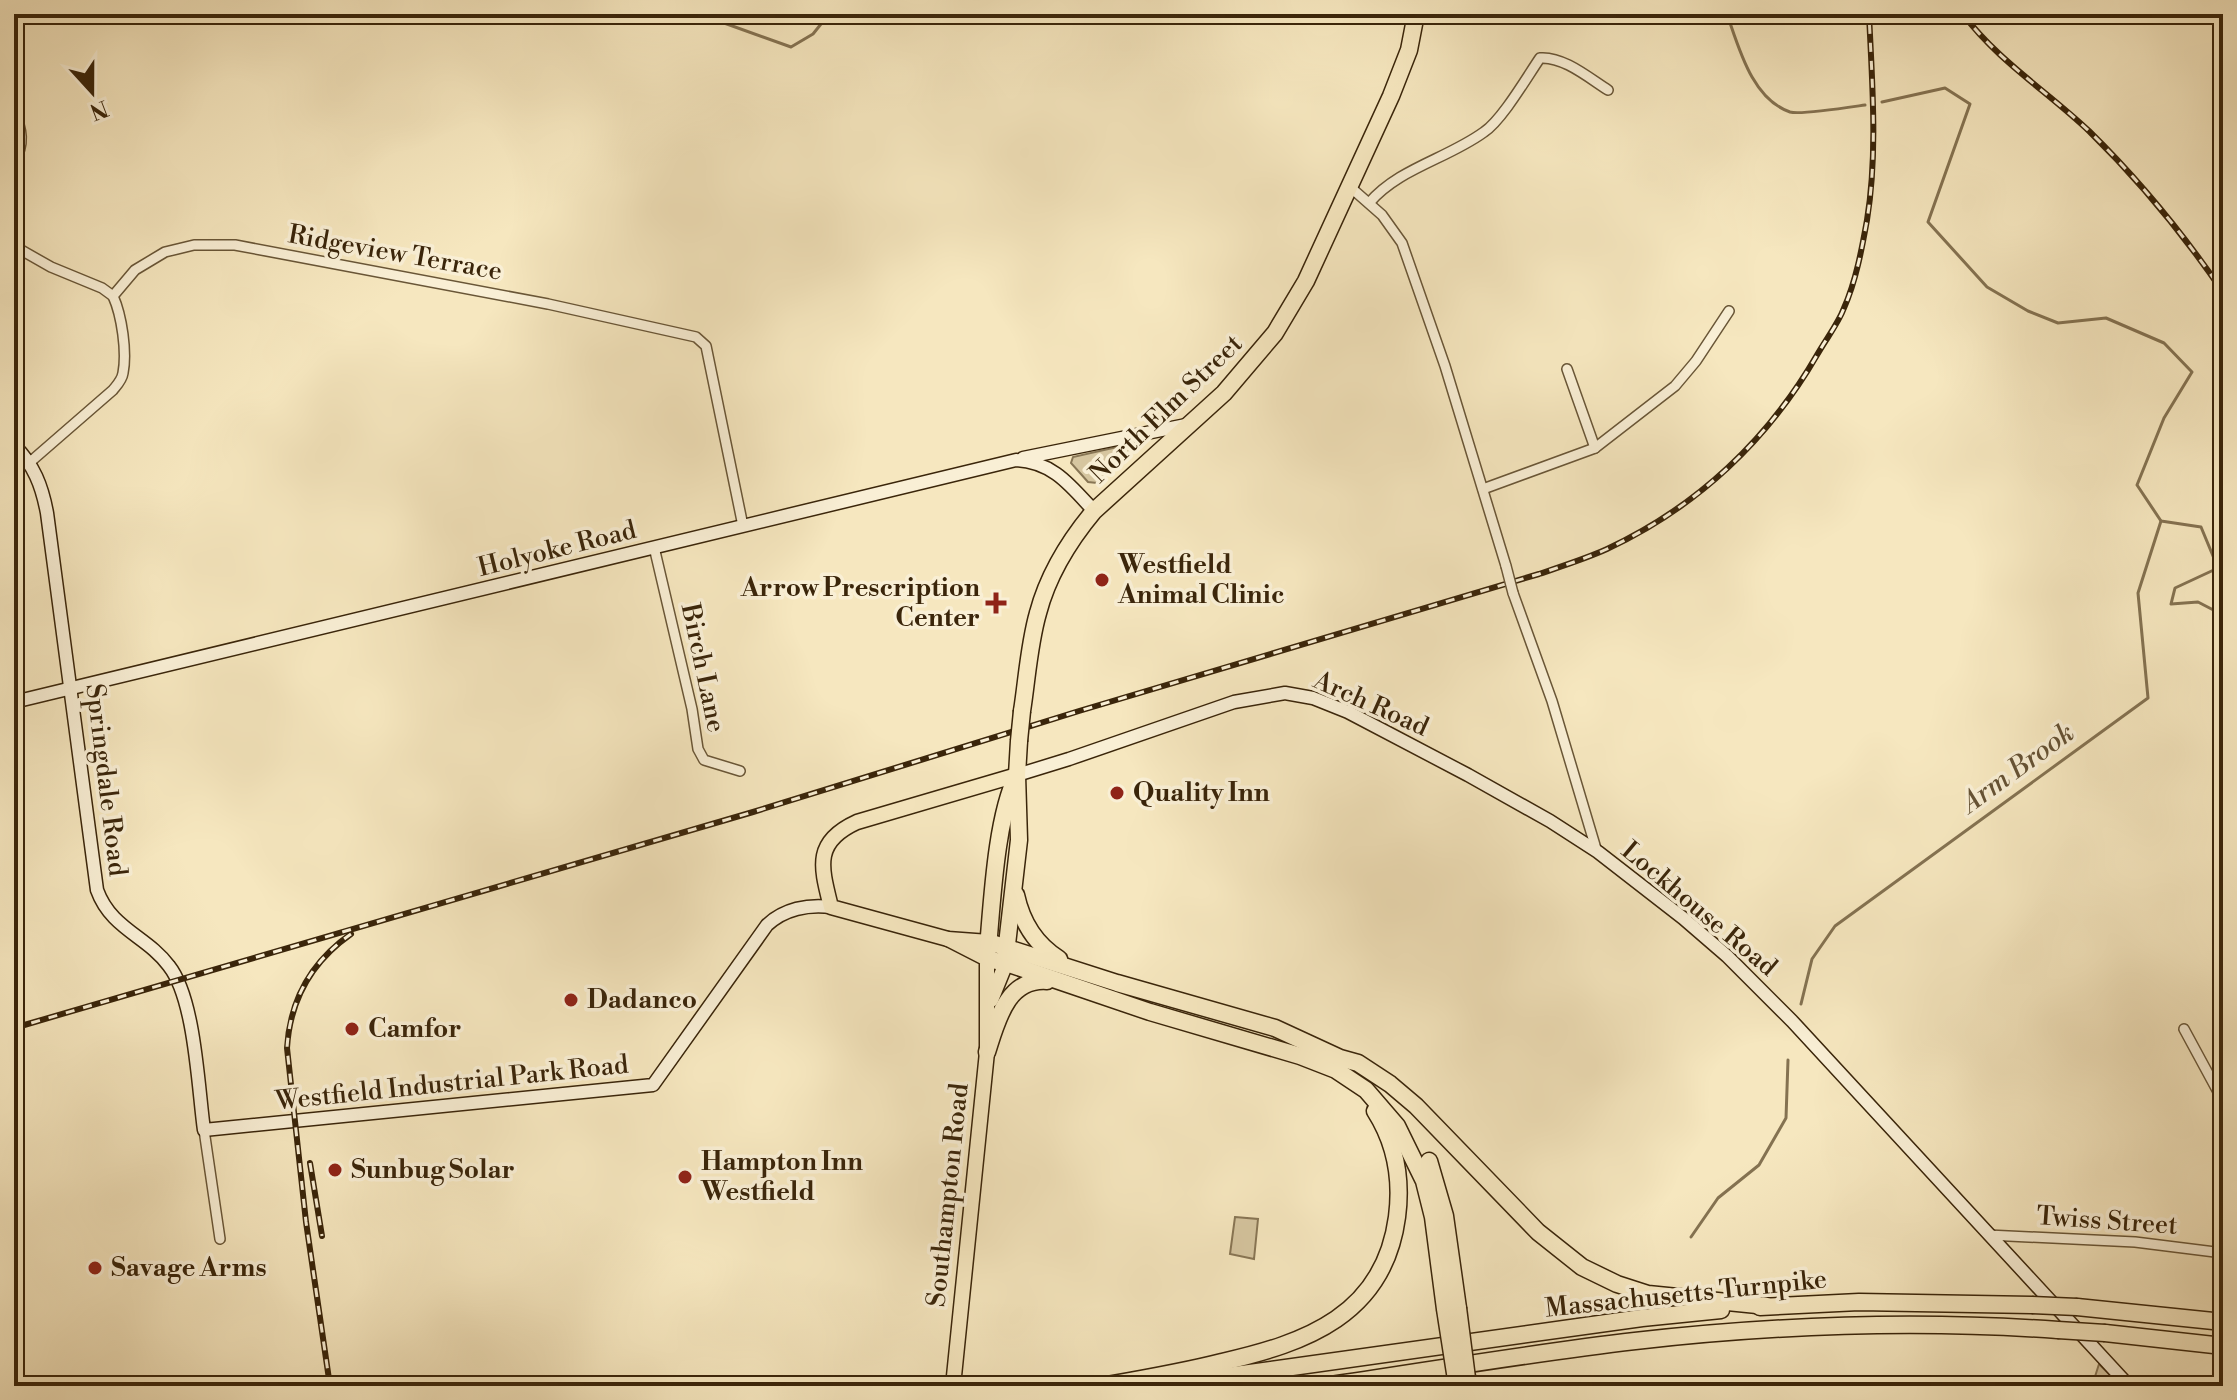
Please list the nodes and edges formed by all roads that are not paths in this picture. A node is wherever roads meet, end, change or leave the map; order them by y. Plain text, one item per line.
1 (1416, 14) edge
2 (1608, 90) dead end
3 (14, 111) edge
4 (14, 162) edge
5 (1349, 186) junction
6 (1369, 203) junction
7 (14, 246) edge
8 (113, 296) junction
9 (1729, 311) dead end
10 (1567, 369) dead end
11 (1186, 425) junction
12 (14, 445) edge
13 (1595, 448) junction
14 (1016, 460) junction
15 (29, 463) junction
16 (1483, 489) junction
17 (1094, 511) junction
18 (743, 526) junction
19 (654, 547) junction
20 (72, 688) junction
21 (14, 702) edge
22 (1022, 711) joint
23 (740, 771) dead end
24 (1017, 775) junction
25 (1598, 852) junction
26 (1014, 879) junction
27 (831, 907) junction
28 (988, 950) junction
29 (1006, 954) junction
30 (1082, 971) junction
31 (1064, 982) junction
32 (988, 1008) junction
33 (2184, 1029) dead end
34 (987, 1052) junction
35 (1338, 1064) junction
36 (2223, 1101) edge
37 (204, 1130) junction
38 (1988, 1235) junction
39 (220, 1239) dead end
40 (2223, 1253) edge
41 (1767, 1306) junction
42 (1452, 1309) junction
43 (2223, 1322) edge
44 (1633, 1341) junction
45 (2223, 1346) edge
46 (954, 1381) edge
47 (1102, 1386) edge
48 (1156, 1386) edge
49 (1324, 1386) edge
50 (1421, 1386) edge
51 (1457, 1386) edge
52 (1468, 1386) edge
53 (2129, 1386) edge

1 - 5 highway, North Elm Street
2 - 6 street
3 - 4 street
5 - 6 street, Lockhouse Road
5 - 11 highway, North Elm Street
6 - 16 street, Lockhouse Road
7 - 8 street
8 - 15 street
8 - 18 street, Ridgeview Terrace
9 - 13 street
10 - 13 street
11 - 14 street
11 - 17 highway, North Elm Street
12 - 15 street, Springdale Road
13 - 16 street
14 - 17 street, Holyoke Road
14 - 18 street, Holyoke Road
15 - 20 street, Springdale Road
16 - 25 street, Lockhouse Road, bridge
17 - 22 highway, North Elm Street
18 - 19 street, Holyoke Road
19 - 20 street, Holyoke Road
19 - 23 street, Birch Lane
20 - 21 street, Holyoke Road
20 - 37 street, Springdale Road
22 - 24 highway, Southampton Road, bridge
24 - 25 street, Arch Road
24 - 26 highway, Southampton Road
24 - 27 main road
24 - 28 highway, Southampton Road
25 - 38 street, Lockhouse Road
26 - 29 highway, Southampton Road
26 - 30 highway
27 - 28 main road
27 - 37 street, Westfield Industrial Park Road
28 - 29 highway
28 - 32 main road, Southampton Road
29 - 30 highway
29 - 31 highway
29 - 32 main road, Southampton Road
30 - 35 highway
31 - 34 highway
31 - 35 highway
32 - 34 main road, Southampton Road
33 - 36 street
34 - 46 main road, Southampton Road
35 - 41 highway
35 - 42 highway
35 - 47 highway
37 - 39 street, Springdale Road
38 - 40 street, Twiss Street
38 - 53 street, Lockhouse Road
41 - 43 highway, Massachusetts Turnpike, bridge
41 - 48 highway, Massachusetts Turnpike
42 - 51 highway, bridge
42 - 52 highway, bridge
44 - 45 highway, Massachusetts Turnpike, bridge
44 - 49 highway, Massachusetts Turnpike
44 - 50 highway

